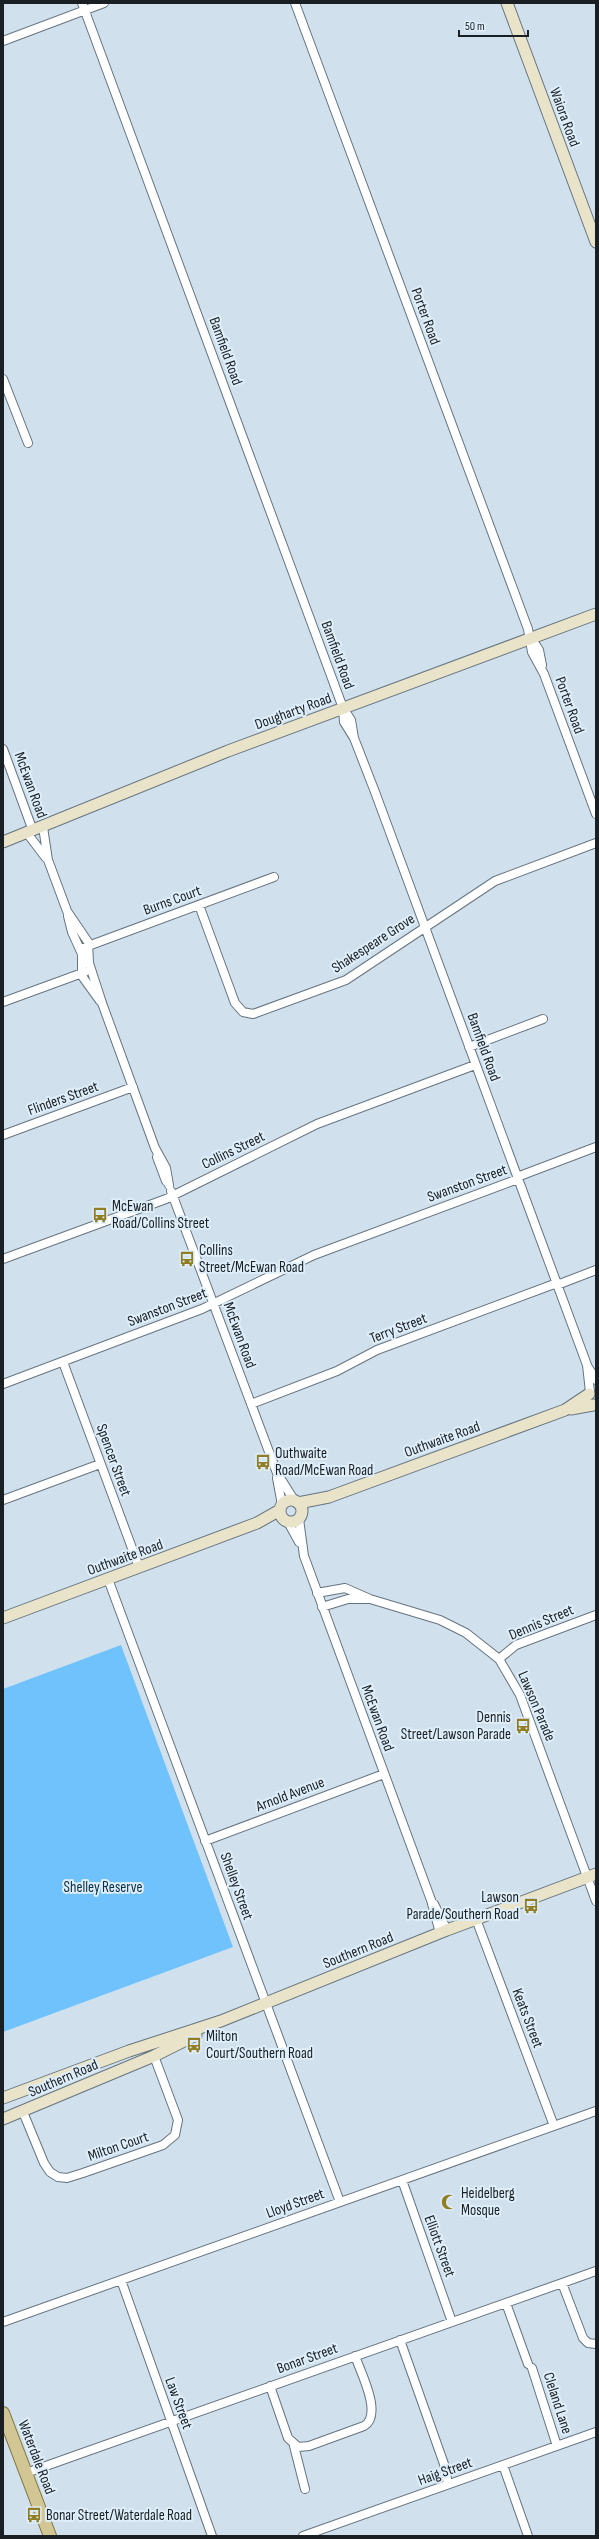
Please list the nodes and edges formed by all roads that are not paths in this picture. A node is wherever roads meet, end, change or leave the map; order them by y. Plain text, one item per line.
1 (104, 3) edge
2 (294, 3) edge
3 (507, 3) edge
4 (83, 7) edge
5 (3, 41) edge
6 (596, 242) edge
7 (3, 379) edge
8 (28, 443) dead end
9 (596, 614) edge
10 (531, 638) junction
11 (343, 708) junction
12 (3, 749) edge
13 (596, 814) edge
14 (34, 830) junction
15 (3, 842) edge
16 (596, 843) edge
17 (48, 860) junction
18 (274, 877) dead end
19 (199, 905) junction
20 (67, 911) junction
21 (424, 926) junction
22 (89, 946) junction
23 (80, 949) junction
24 (91, 969) junction
25 (81, 973) junction
26 (3, 1002) edge
27 (102, 1003) junction
28 (543, 1019) dead end
29 (469, 1047) junction
30 (475, 1065) junction
31 (133, 1087) junction
32 (3, 1135) edge
33 (596, 1147) edge
34 (517, 1178) junction
35 (173, 1195) junction
36 (3, 1259) edge
37 (596, 1270) edge
38 (557, 1284) junction
39 (214, 1304) junction
40 (63, 1362) junction
41 (587, 1365) junction
42 (596, 1380) edge
43 (3, 1384) edge
44 (592, 1391) edge
45 (251, 1404) junction
46 (595, 1406) edge
47 (565, 1410) junction
48 (100, 1464) junction
49 (277, 1473) junction
50 (3, 1500) edge
51 (281, 1508) junction
52 (298, 1508) junction
53 (286, 1521) junction
54 (258, 1524) junction
55 (301, 1545) junction
56 (139, 1567) junction
57 (108, 1579) junction
58 (317, 1593) junction
59 (370, 1599) junction
60 (322, 1607) junction
61 (596, 1615) edge
62 (3, 1618) edge
63 (499, 1659) junction
64 (384, 1774) junction
65 (205, 1841) junction
66 (592, 1875) edge
67 (596, 1901) edge
68 (476, 1919) junction
69 (443, 1932) junction
70 (265, 2004) junction
71 (221, 2021) junction
72 (154, 2056) junction
73 (3, 2098) edge
74 (596, 2111) edge
75 (23, 2112) junction
76 (3, 2119) edge
77 (554, 2126) junction
78 (402, 2180) junction
79 (340, 2202) junction
80 (596, 2271) edge
81 (121, 2280) junction
82 (562, 2282) junction
83 (506, 2303) junction
84 (3, 2322) edge
85 (452, 2322) junction
86 (400, 2340) junction
87 (596, 2344) edge
88 (355, 2356) junction
89 (270, 2386) junction
90 (3, 2413) edge
91 (171, 2422) junction
92 (596, 2432) edge
93 (294, 2446) junction
94 (557, 2446) junction
95 (503, 2465) junction
96 (26, 2473) junction
97 (451, 2483) junction
98 (305, 2489) dead end
99 (50, 2536) edge
100 (212, 2536) edge
101 (303, 2536) edge
102 (528, 2536) edge

1 - 4 street
2 - 10 street, Porter Road
3 - 6 street, Waiora Road
4 - 5 street
4 - 11 street, Bamfield Road
7 - 8 street
9 - 10 street, Dougharty Road
10 - 11 street, Dougharty Road
10 - 13 street, Porter Road
11 - 14 street, Dougharty Road
11 - 21 street, Bamfield Road
12 - 14 street, McEwan Road
14 - 15 street, Dougharty Road
14 - 17 street, McEwan Road
14 - 17 street, McEwan Road
16 - 21 street, Shakespeare Grove
17 - 20 street, McEwan Road
18 - 19 street, Burns Court
19 - 21 street, Shakespeare Grove
19 - 22 street, Burns Court
20 - 22 street, McEwan Road
20 - 23 street, McEwan Road
21 - 29 street, Bamfield Road
22 - 23 street, Burns Court
22 - 24 street, McEwan Road
23 - 25 street, McEwan Road
24 - 25 street
24 - 27 street, McEwan Road
25 - 26 street
25 - 27 street, McEwan Road
27 - 31 street, McEwan Road
28 - 29 street
29 - 30 street, Bamfield Road
30 - 34 street, Bamfield Road
30 - 35 street, Collins Street
31 - 32 street, Flinders Street
31 - 35 street, McEwan Road
33 - 34 street, Swanston Street
34 - 38 street, Bamfield Road
34 - 39 street, Swanston Street
35 - 36 street, Collins Street
35 - 39 street, McEwan Road
37 - 38 street, Terry Street
38 - 41 street, Bamfield Road
38 - 45 street, Terry Street
39 - 40 street, Swanston Street
39 - 45 street, McEwan Road
40 - 43 street, Swanston Street
40 - 48 street, Spencer Street
41 - 42 street, Bamfield Road
41 - 44 street, Bamfield Road
44 - 46 street
44 - 47 street, Outhwaite Road
45 - 49 street, McEwan Road
46 - 47 street, Outhwaite Road
47 - 52 street, Outhwaite Road
48 - 50 street
48 - 56 street, Spencer Street
49 - 51 street, McEwan Road
49 - 52 street, McEwan Road
51 - 52 street, Outhwaite Road
51 - 53 street
51 - 54 street, Outhwaite Road
52 - 53 street, Outhwaite Road
52 - 55 street, McEwan Road
53 - 54 street, Outhwaite Road
53 - 55 street, McEwan Road
54 - 56 street, Outhwaite Road
55 - 58 street, McEwan Road
56 - 57 street, Outhwaite Road
57 - 62 street, Outhwaite Road
57 - 65 street, Shelley Street
58 - 59 street, Lawson Parade
58 - 60 street, McEwan Road
59 - 60 street, Lawson Parade
59 - 63 street, Lawson Parade
60 - 64 street, McEwan Road
61 - 63 street, Dennis Street
63 - 66 street, Lawson Parade
64 - 65 street, Arnold Avenue
64 - 69 street, McEwan Road
65 - 70 street, Shelley Street
66 - 67 street, Lawson Parade
66 - 68 street, Southern Road
68 - 69 street, Southern Road
68 - 77 street, Keats Street
69 - 70 street, Southern Road
70 - 71 street, Southern Road
70 - 79 street, Shelley Street
71 - 72 street, Southern Road
71 - 73 street, Southern Road
72 - 75 street, Southern Road
72 - 75 street, Milton Court
74 - 77 street, Lloyd Street
75 - 76 street, Southern Road
77 - 78 street, Lloyd Street
78 - 79 street, Lloyd Street
78 - 85 street, Elliott Street
79 - 81 street, Lloyd Street
80 - 82 street, Bonar Street
81 - 84 street, Lloyd Street
81 - 91 street, Law Street
82 - 83 street, Bonar Street
82 - 87 street
83 - 85 street, Bonar Street
83 - 94 street, Cleland Lane
85 - 86 street, Bonar Street
86 - 88 street, Bonar Street
86 - 97 street
88 - 89 street, Bonar Street
88 - 93 street
89 - 91 street, Bonar Street
89 - 93 street
90 - 96 main road, Waterdale Road
91 - 96 street, Bonar Street
91 - 100 street, Law Street
92 - 94 street, Haig Street
93 - 98 street
94 - 95 street, Haig Street
95 - 97 street, Haig Street
95 - 102 street
96 - 99 main road, Waterdale Road
97 - 101 street, Haig Street

